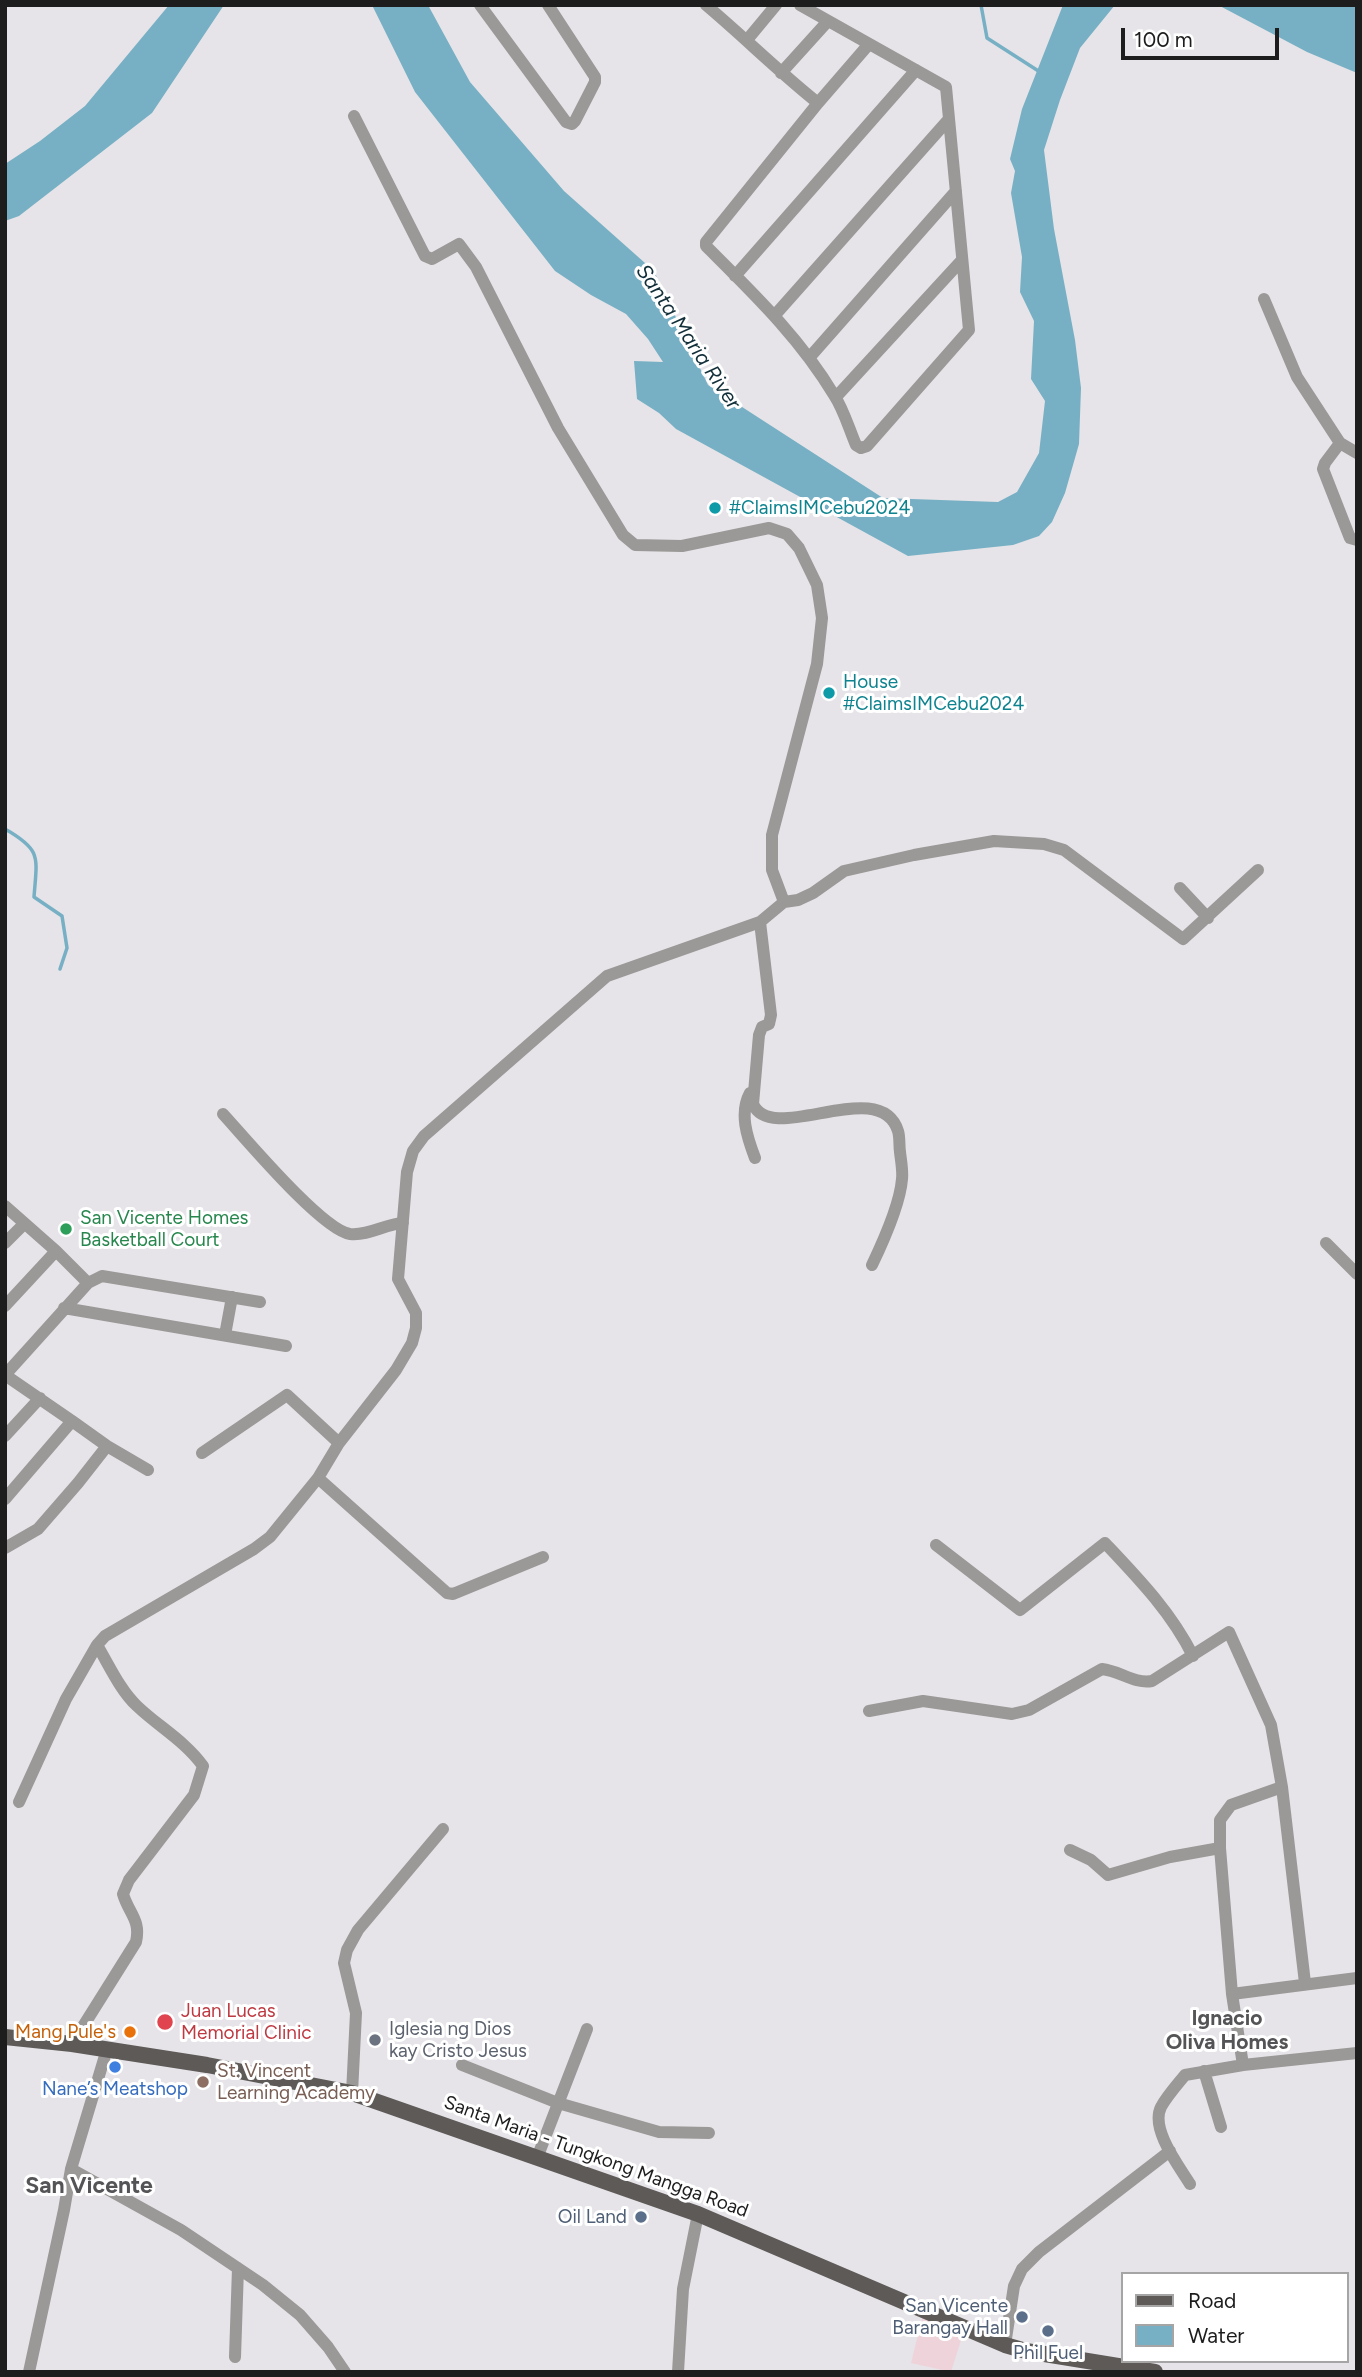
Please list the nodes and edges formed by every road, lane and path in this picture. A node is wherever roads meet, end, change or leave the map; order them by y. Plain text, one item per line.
1 (481, 5) edge
2 (548, 5) edge
3 (706, 5) edge
4 (776, 5) edge
5 (800, 5) edge
6 (828, 21) junction
7 (747, 40) junction
8 (869, 44) junction
9 (916, 70) junction
10 (781, 73) junction
11 (818, 103) junction
12 (354, 117) dead end
13 (949, 119) junction
14 (956, 191) junction
15 (962, 260) junction
16 (735, 275) junction
17 (1264, 299) dead end
18 (775, 315) junction
19 (809, 358) junction
20 (836, 397) junction
21 (1340, 443) junction
22 (1357, 453) edge
23 (1357, 540) edge
24 (1258, 870) dead end
25 (1180, 888) dead end
26 (784, 902) junction
27 (1208, 918) junction
28 (760, 922) junction
29 (755, 1087) junction
30 (223, 1114) dead end
31 (755, 1158) dead end
32 (5, 1206) edge
33 (403, 1223) junction
34 (23, 1224) junction
35 (5, 1243) edge
36 (1326, 1243) dead end
37 (56, 1251) junction
38 (872, 1265) dead end
39 (1357, 1274) edge
40 (88, 1283) junction
41 (232, 1297) junction
42 (260, 1302) dead end
43 (5, 1306) edge
44 (64, 1308) junction
45 (225, 1335) junction
46 (286, 1346) dead end
47 (5, 1375) edge
48 (40, 1398) junction
49 (72, 1421) junction
50 (5, 1436) edge
51 (339, 1443) junction
52 (107, 1446) junction
53 (202, 1453) dead end
54 (148, 1470) dead end
55 (318, 1478) junction
56 (5, 1499) edge
57 (936, 1545) dead end
58 (5, 1548) edge
59 (543, 1557) dead end
60 (97, 1645) junction
61 (1193, 1656) junction
62 (869, 1711) dead end
63 (1282, 1787) junction
64 (19, 1802) dead end
65 (443, 1829) dead end
66 (1220, 1848) junction
67 (1070, 1850) dead end
68 (1357, 1978) edge
69 (1305, 1983) junction
70 (1232, 1994) junction
71 (587, 2029) dead end
72 (5, 2037) edge
73 (72, 2043) junction
74 (107, 2049) junction
75 (1357, 2053) edge
76 (462, 2065) dead end
77 (1243, 2065) junction
78 (1204, 2071) junction
79 (352, 2093) junction
80 (558, 2103) junction
81 (1221, 2127) dead end
82 (709, 2133) dead end
83 (1170, 2151) junction
84 (537, 2158) junction
85 (71, 2169) junction
86 (1190, 2184) dead end
87 (698, 2214) junction
88 (239, 2269) junction
89 (1005, 2346) junction
90 (236, 2357) dead end
91 (29, 2372) edge
92 (345, 2372) edge
93 (678, 2372) edge
94 (1155, 2372) edge

1 - 2 street
3 - 7 street
4 - 7 street
5 - 6 street
6 - 8 street
6 - 10 street
7 - 10 street
8 - 9 street
8 - 11 street
9 - 13 street
9 - 16 street
10 - 11 street
11 - 16 street
12 - 26 street
13 - 14 street
13 - 18 street
14 - 15 street
14 - 19 street
15 - 20 street
15 - 20 street
16 - 18 street
17 - 21 street
18 - 19 street
19 - 20 street
21 - 22 street
21 - 23 street
24 - 27 street
25 - 27 street
26 - 27 street
26 - 28 street
28 - 29 street
28 - 33 street
29 - 31 street
29 - 38 street
30 - 33 street
32 - 34 street
33 - 51 street
34 - 35 street
34 - 37 street
36 - 39 street
37 - 40 street
37 - 43 street
40 - 41 street
40 - 44 street
41 - 42 street
41 - 45 street
44 - 45 street
44 - 47 street
45 - 46 street
47 - 48 street
48 - 49 street
48 - 50 street
49 - 52 street
49 - 56 street
51 - 53 street
51 - 55 street
52 - 54 street
52 - 58 street
55 - 59 street
55 - 60 street
57 - 61 street
60 - 64 street
60 - 73 street
61 - 62 street
61 - 63 street
63 - 66 street
63 - 69 street
65 - 79 street
66 - 67 street
66 - 70 street
68 - 69 street
69 - 70 street
70 - 77 street
71 - 80 street
72 - 73 main road, Santa Maria - Tungkong Mangga Road
73 - 74 main road, Santa Maria - Tungkong Mangga Road
74 - 79 main road, Santa Maria - Tungkong Mangga Road
74 - 85 street
75 - 77 street
76 - 80 street
77 - 78 street
78 - 81 street
78 - 83 street
79 - 84 main road, Santa Maria - Tungkong Mangga Road
80 - 82 street
80 - 84 street
83 - 86 street
83 - 89 street
84 - 87 main road, Santa Maria - Tungkong Mangga Road
85 - 88 street
85 - 91 street
87 - 89 main road, Santa Maria - Tungkong Mangga Road
87 - 93 street
88 - 90 street
88 - 92 street
89 - 94 main road, Santa Maria - Tungkong Mangga Road

